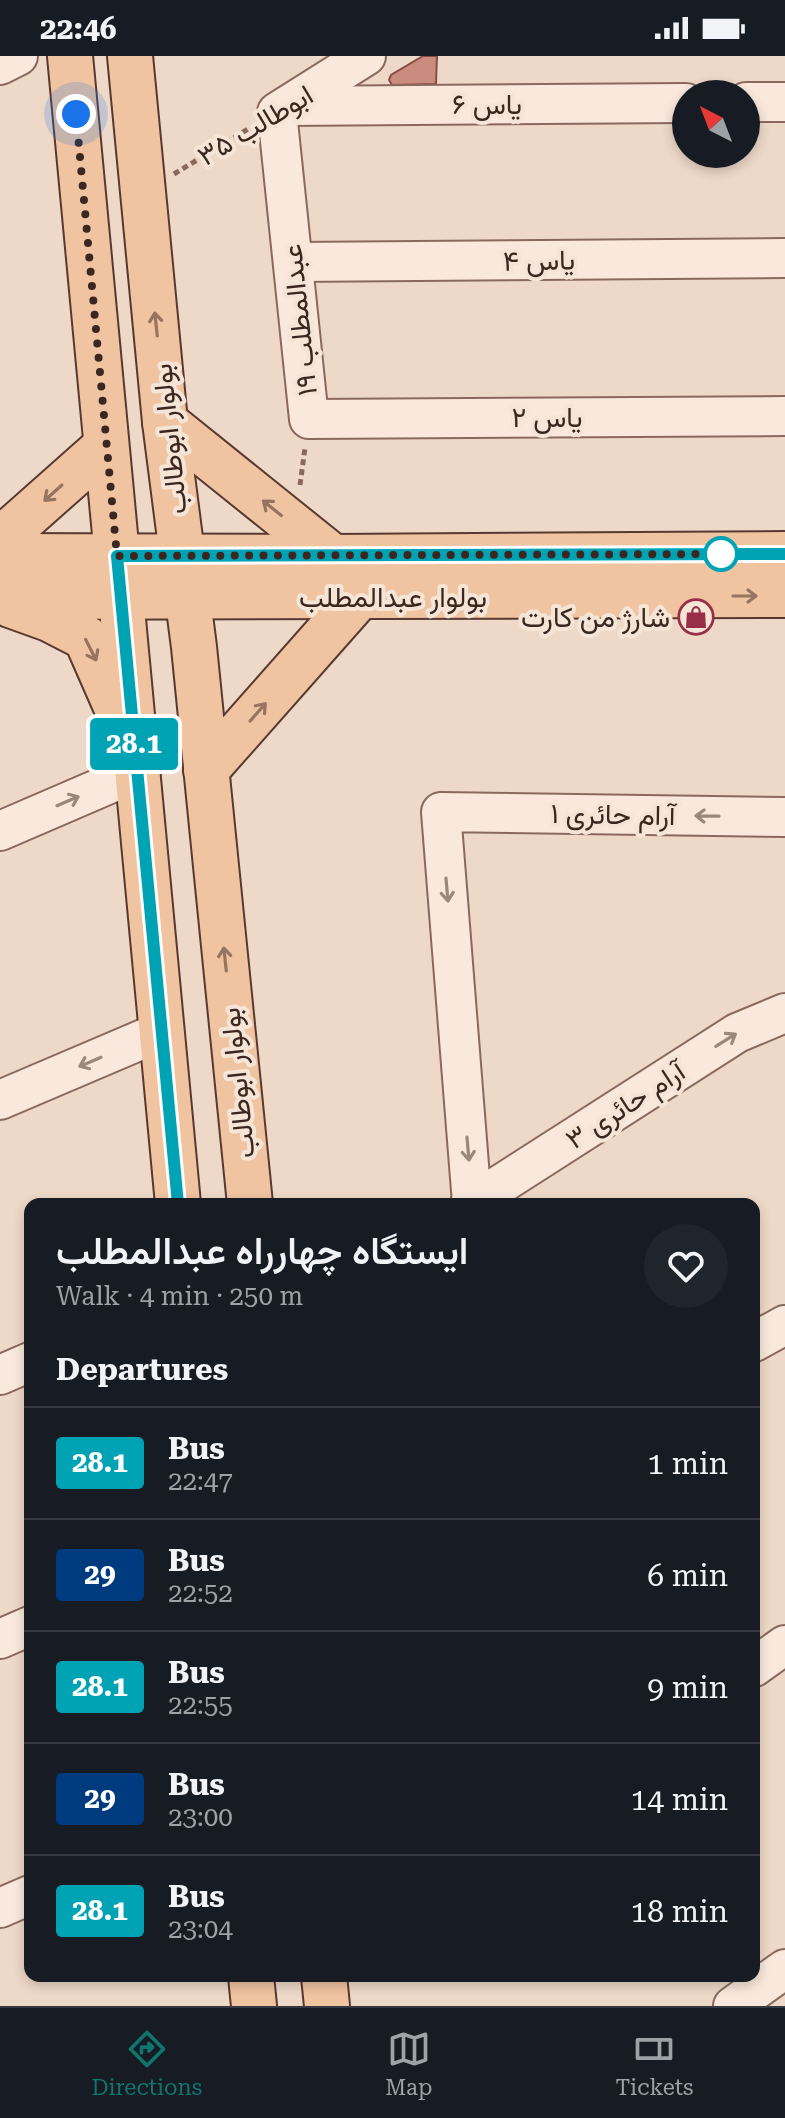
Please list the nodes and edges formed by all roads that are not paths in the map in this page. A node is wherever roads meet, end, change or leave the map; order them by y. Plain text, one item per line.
1 (18, 56) edge
2 (70, 56) edge
3 (130, 56) edge
4 (366, 56) edge
5 (0, 65) edge
6 (760, 102) edge
7 (785, 102) edge
8 (672, 103) edge
9 (282, 109) junction
10 (785, 258) edge
11 (293, 262) junction
12 (785, 416) edge
13 (309, 419) joint
14 (165, 422) junction
15 (106, 446) junction
16 (0, 540) edge
17 (785, 554) edge
18 (0, 556) edge
19 (333, 557) junction
20 (118, 576) junction
21 (185, 576) junction
22 (785, 595) edge
23 (359, 597) junction
24 (0, 599) edge
25 (136, 767) junction
26 (206, 770) junction
27 (785, 817) edge
28 (0, 831) edge
29 (785, 1013) edge
30 (162, 1031) junction
31 (0, 1100) edge
32 (177, 1198) edge
33 (249, 1198) edge
34 (471, 1198) edge
35 (479, 1198) edge
36 (785, 1325) edge
37 (760, 1339) edge
38 (24, 1365) edge
39 (0, 1375) edge
40 (24, 1629) edge
41 (0, 1639) edge
42 (785, 1645) edge
43 (760, 1663) edge
44 (24, 1898) edge
45 (0, 1908) edge
46 (785, 1969) edge
47 (252, 1982) edge
48 (325, 1982) edge
49 (254, 2006) edge
50 (327, 2006) edge
51 (733, 2006) edge

1 - 5 street
2 - 15 main road
14 -> 3 main road, بولوار ابوطالب
4 - 9 street, ابوطالب ۳۵
6 - 7 street
8 - 9 street, یاس ۶
9 - 11 street, عبدالمطلب ۱۹
10 - 11 street, یاس ۴
11 - 13 street, عبدالمطلب ۱۹
12 - 13 street, یاس ۲
19 -> 14 main road
14 - 21 main road, بولوار ابوطالب
15 -> 16 main road
15 - 20 main road
17 - 19 main road, بولوار عبدالمطلب
18 - 20 main road, بولوار عبدالمطلب
19 - 21 main road, بولوار عبدالمطلب
20 - 21 main road, بولوار عبدالمطلب
20 - 24 main road, بولوار عبدالمطلب
20 - 25 main road
21 - 23 main road, بولوار عبدالمطلب
21 - 26 main road, بولوار ابوطالب
23 -> 22 main road, بولوار عبدالمطلب
26 -> 23 main road
24 -> 25 main road
28 -> 25 street
25 - 30 main road
33 -> 26 main road, بولوار ابوطالب
27 -> 34 street, آرام حائری ۱
35 -> 29 street, آرام حائری ۳
30 -> 31 street
30 - 32 main road
36 - 37 street
38 - 39 street
40 - 41 street
42 - 43 street
44 - 45 street
46 - 51 street
47 - 49 main road
48 - 50 main road

